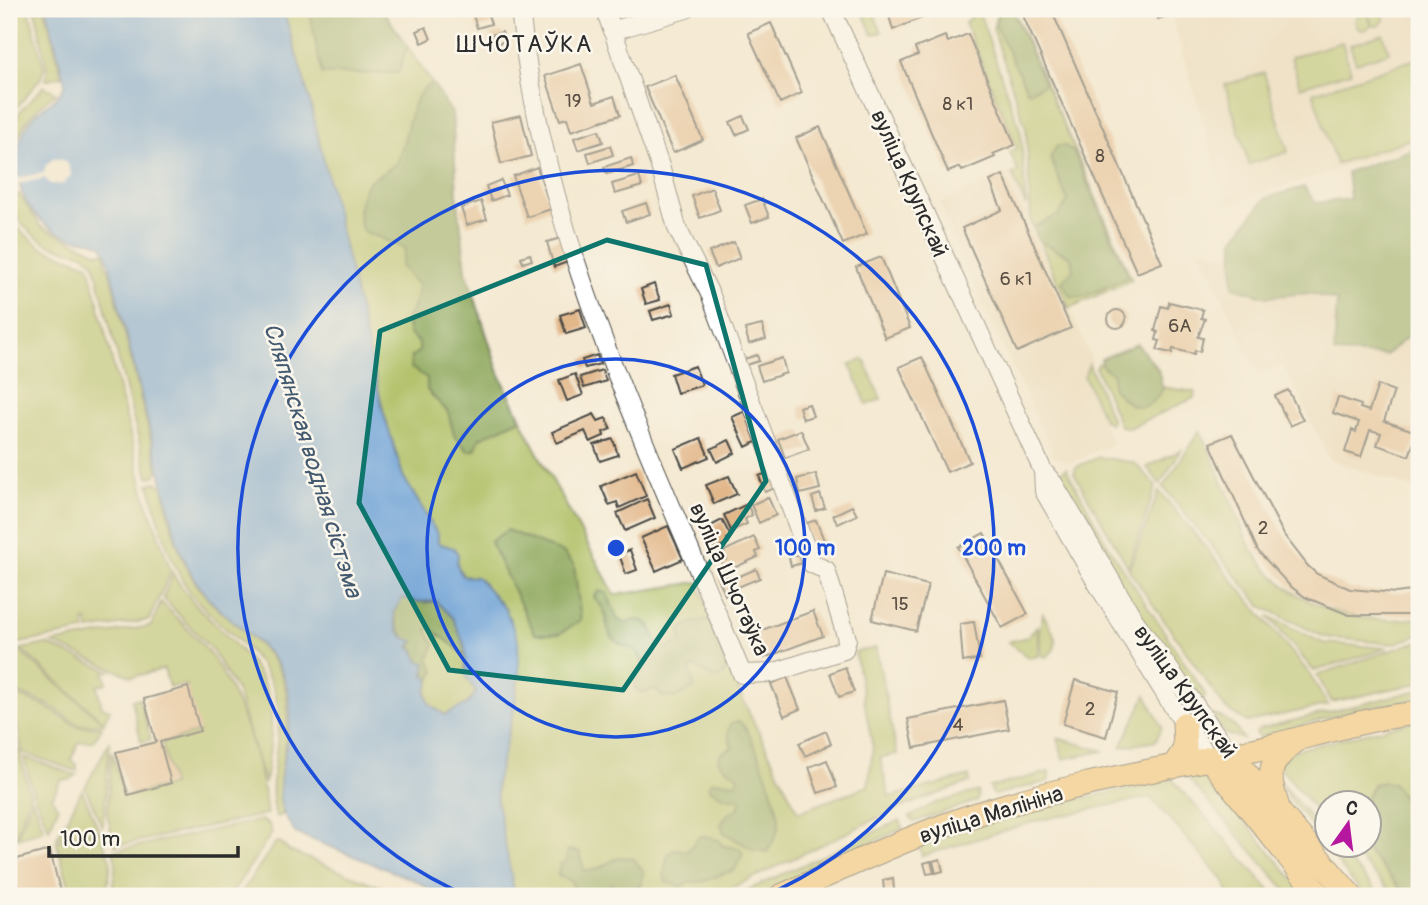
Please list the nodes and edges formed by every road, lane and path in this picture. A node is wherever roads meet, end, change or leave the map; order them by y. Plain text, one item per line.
1 (520, 9) edge
2 (605, 9) edge
3 (686, 9) edge
4 (831, 9) edge
5 (612, 31) junction
6 (1043, 471) junction
7 (1419, 713) edge
8 (1184, 724) junction
9 (1299, 739) junction
10 (1219, 756) junction
11 (1173, 766) junction
12 (1280, 813) junction
13 (1344, 891) edge
14 (781, 896) edge
15 (1320, 896) edge

1 - 5 street, вуліца Шчотаўка
2 - 5 street
3 - 5 street
4 - 6 street, вуліца Крупскай
6 - 8 street, вуліца Крупскай
6 - 10 street, вуліца Крупскай
7 - 9 main road, вуліца Малініна
8 - 10 street, вуліца Крупскай
8 - 11 main road
9 - 10 main road, вуліца Малініна
9 - 12 main road
10 - 11 main road, вуліца Малініна
10 - 12 main road, вуліца Крупскай
10 - 15 main road, вуліца Крупскай
11 - 14 main road, вуліца Малініна
12 - 13 main road, вуліца Крупскай

